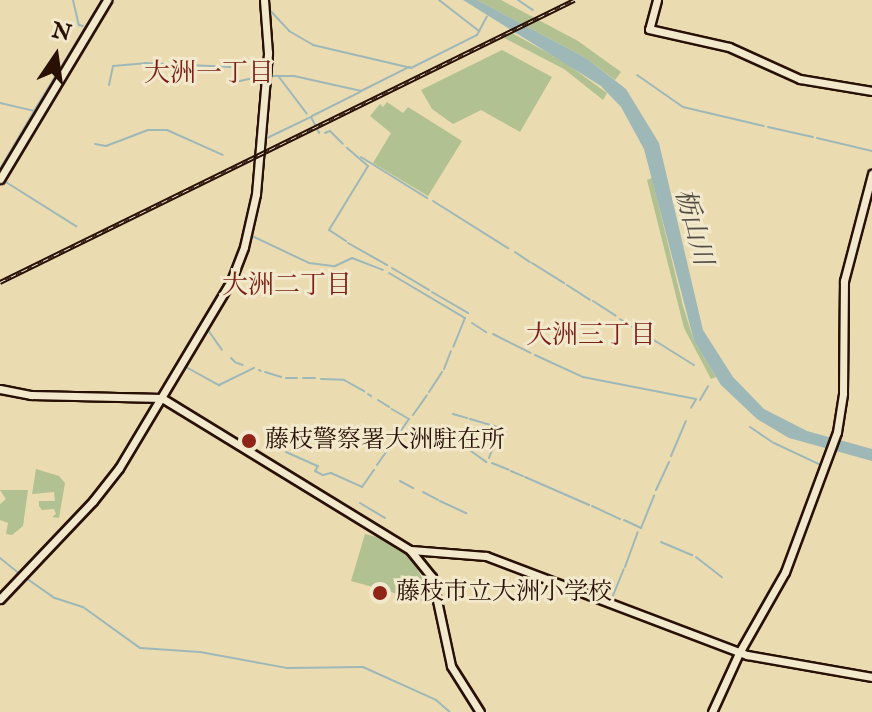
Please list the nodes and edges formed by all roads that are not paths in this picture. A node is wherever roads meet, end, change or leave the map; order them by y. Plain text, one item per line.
1 (107, 0) edge
2 (657, 0) edge
3 (265, 4) edge
4 (872, 91) edge
5 (872, 174) edge
6 (0, 179) edge
7 (0, 389) edge
8 (162, 398) junction
9 (410, 550) junction
10 (0, 599) edge
11 (739, 653) junction
12 (872, 677) edge
13 (480, 712) edge
14 (712, 712) edge

1 - 6 street
2 - 4 street
3 - 8 street
5 - 11 street
7 - 8 street
8 - 9 street
8 - 10 street
9 - 11 street
9 - 13 street
11 - 12 street
11 - 14 street

